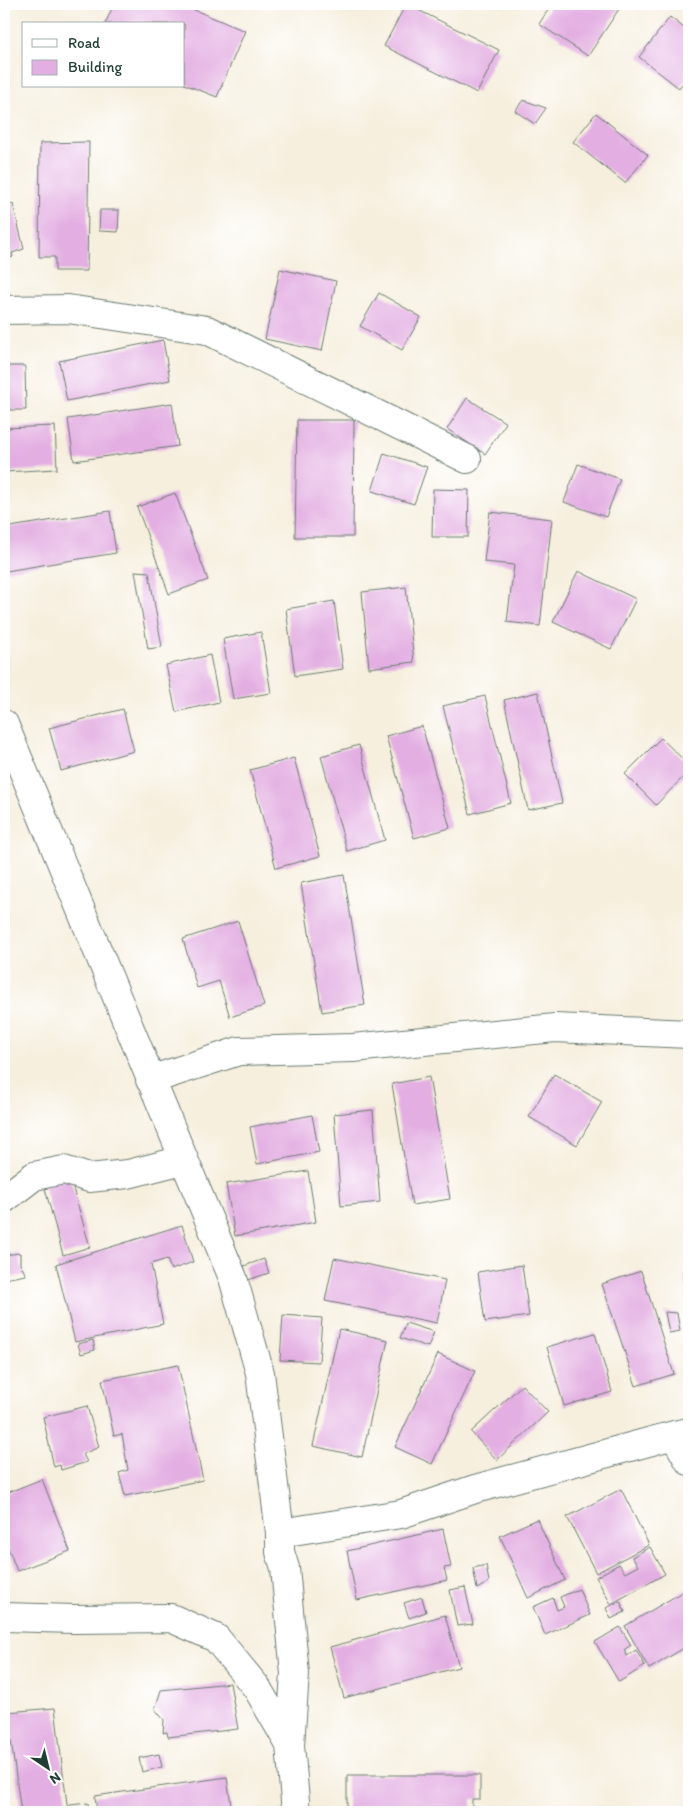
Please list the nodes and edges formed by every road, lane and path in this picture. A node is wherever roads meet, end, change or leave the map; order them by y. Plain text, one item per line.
1 (4, 310) edge
2 (467, 459) dead end
3 (4, 724) edge
4 (689, 1034) edge
5 (150, 1080) junction
6 (183, 1160) junction
7 (4, 1199) edge
8 (682, 1433) edge
9 (689, 1461) edge
10 (280, 1533) junction
11 (4, 1616) edge
12 (290, 1745) junction
13 (296, 1812) edge

1 - 2 street
3 - 5 street
4 - 5 street
5 - 6 street
6 - 7 street
6 - 10 street
8 - 9 street
8 - 10 street
10 - 12 street
11 - 12 street
12 - 13 street

